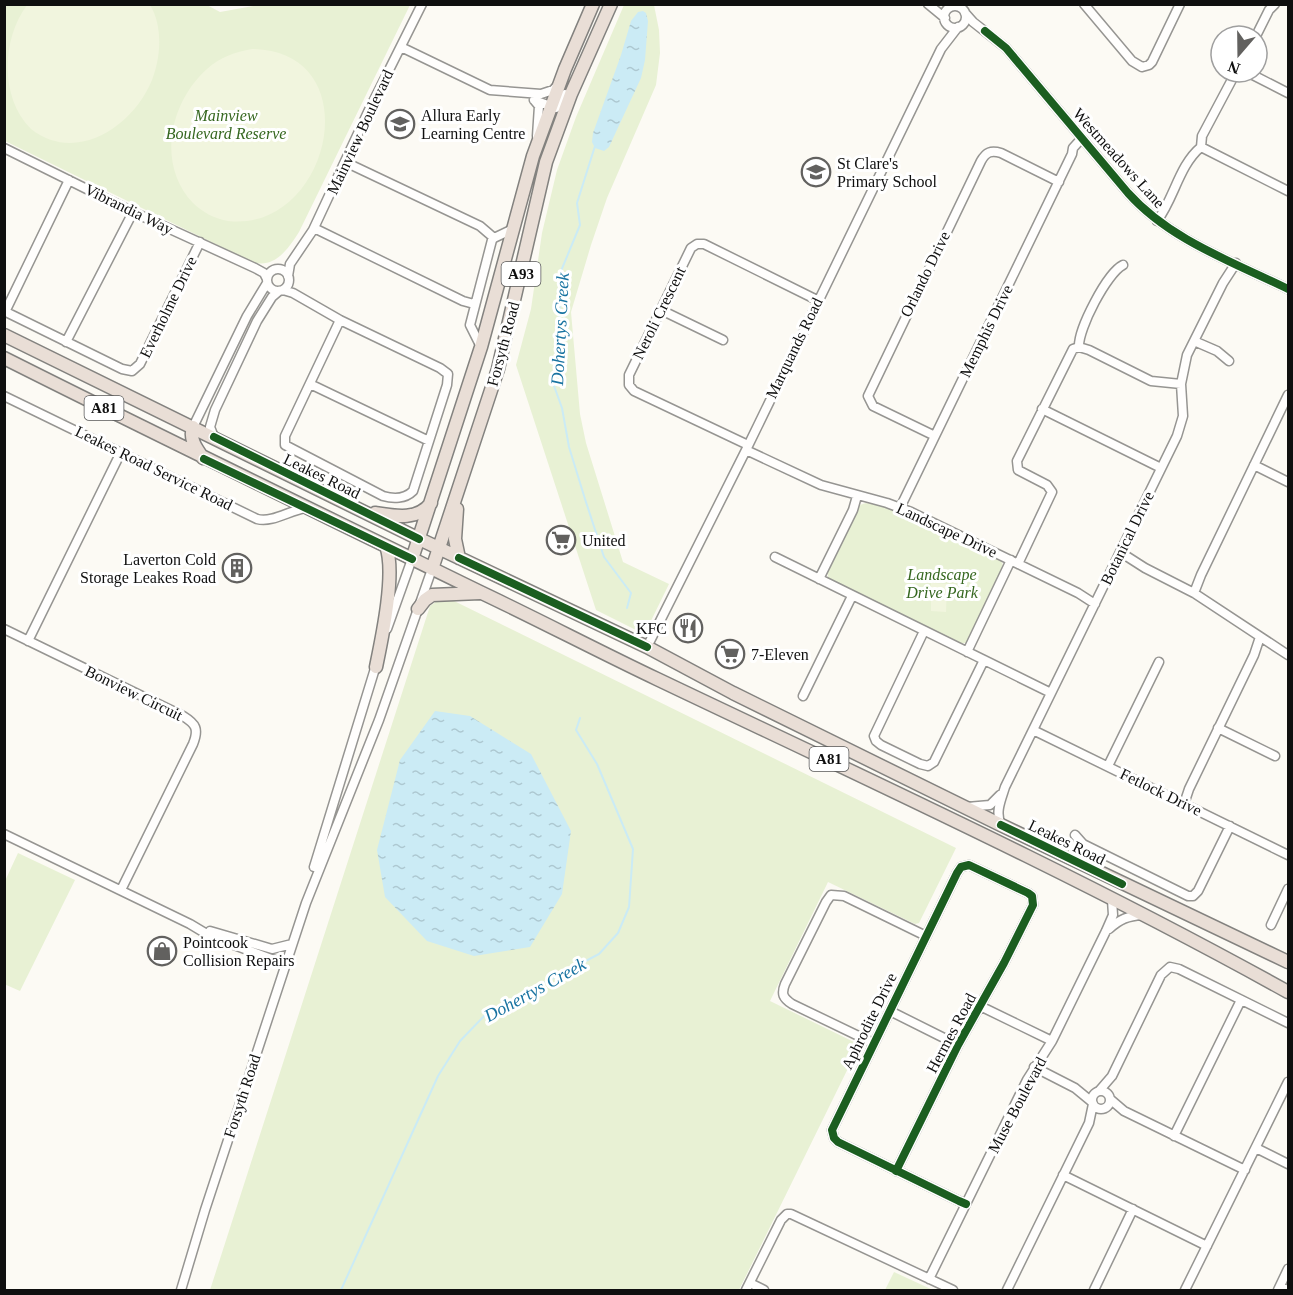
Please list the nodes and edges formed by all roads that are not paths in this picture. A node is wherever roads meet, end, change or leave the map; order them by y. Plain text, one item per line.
1 (422, 4) edge
2 (593, 4) edge
3 (611, 4) edge
4 (928, 4) edge
5 (937, 4) edge
6 (1084, 4) edge
7 (1180, 4) edge
8 (952, 6) edge
9 (1271, 6) edge
10 (965, 10) edge
11 (945, 20) junction
12 (1262, 24) edge
13 (959, 26) junction
14 (985, 32) junction
15 (594, 41) junction
16 (400, 47) junction
17 (941, 49) junction
18 (1269, 83) edge
19 (1230, 84) edge
20 (559, 85) junction
21 (520, 93) junction
22 (1288, 93) edge
23 (534, 100) junction
24 (550, 107) junction
25 (1084, 141) junction
26 (1202, 147) junction
27 (5, 148) edge
28 (532, 156) junction
29 (345, 162) junction
30 (69, 180) junction
31 (1059, 182) junction
32 (1288, 191) edge
33 (133, 212) junction
34 (1157, 221) junction
35 (314, 228) junction
36 (513, 229) junction
37 (494, 238) junction
38 (200, 242) junction
39 (294, 258) junction
40 (1233, 262) junction
41 (1123, 265) dead end
42 (255, 268) junction
43 (275, 270) junction
44 (288, 279) junction
45 (267, 281) junction
46 (1288, 289) edge
47 (281, 291) junction
48 (817, 300) junction
49 (310, 303) junction
50 (474, 304) junction
51 (661, 310) junction
52 (5, 312) edge
53 (340, 320) junction
54 (4, 335) edge
55 (723, 340) dead end
56 (1194, 341) junction
57 (66, 342) junction
58 (481, 347) junction
59 (1079, 347) junction
60 (4, 358) edge
61 (1229, 361) dead end
62 (310, 384) junction
63 (1181, 384) junction
64 (1288, 395) edge
65 (4, 396) edge
66 (1042, 409) junction
67 (193, 427) junction
68 (935, 436) junction
69 (214, 437) junction
70 (429, 441) junction
71 (747, 447) junction
72 (121, 452) junction
73 (204, 459) junction
74 (1254, 465) junction
75 (1161, 468) junction
76 (1288, 482) edge
77 (459, 488) junction
78 (857, 496) junction
79 (431, 502) junction
80 (306, 508) junction
81 (900, 508) junction
82 (359, 509) junction
83 (419, 539) junction
84 (386, 546) junction
85 (439, 548) junction
86 (1118, 556) junction
87 (775, 557) dead end
88 (459, 558) junction
89 (412, 559) junction
90 (1015, 562) junction
91 (432, 568) junction
92 (819, 579) junction
93 (1192, 592) junction
94 (482, 593) junction
95 (852, 596) junction
96 (1096, 601) junction
97 (418, 609) junction
98 (4, 629) edge
99 (924, 631) junction
100 (1263, 638) junction
101 (28, 641) junction
102 (647, 647) junction
103 (967, 652) junction
104 (1288, 655) edge
105 (984, 660) junction
106 (1158, 662) dead end
107 (376, 667) junction
108 (1051, 693) junction
109 (803, 696) dead end
110 (1218, 728) junction
111 (1033, 730) junction
112 (1275, 756) dead end
113 (1108, 766) junction
114 (1005, 787) junction
115 (1182, 803) junction
116 (964, 807) junction
117 (1001, 825) junction
118 (1230, 826) junction
119 (4, 834) edge
120 (1075, 835) dead end
121 (1288, 855) edge
122 (1288, 889) edge
123 (121, 890) junction
124 (1112, 900) junction
125 (306, 903) junction
126 (1031, 909) joint
127 (1142, 915) junction
128 (190, 924) junction
129 (1271, 925) dead end
130 (1106, 931) junction
131 (926, 936) junction
132 (292, 944) junction
133 (1288, 962) edge
134 (285, 964) junction
135 (1288, 992) edge
136 (1241, 1000) junction
137 (980, 1006) junction
138 (890, 1011) junction
139 (1288, 1023) edge
140 (1052, 1041) junction
141 (873, 1043) junction
142 (958, 1044) junction
143 (1034, 1067) junction
144 (1112, 1076) junction
145 (1288, 1082) edge
146 (1075, 1088) junction
147 (1097, 1092) junction
148 (1109, 1098) junction
149 (1092, 1103) junction
150 (1103, 1109) junction
151 (1124, 1111) junction
152 (1089, 1123) junction
153 (1174, 1136) junction
154 (1256, 1148) junction
155 (1288, 1164) edge
156 (1245, 1170) junction
157 (896, 1171) junction
158 (1063, 1175) junction
159 (966, 1204) junction
160 (1133, 1209) junction
161 (1207, 1246) junction
162 (1288, 1269) edge
163 (929, 1279) junction
164 (748, 1287) edge
165 (1282, 1289) edge
166 (181, 1290) edge
167 (764, 1290) edge
168 (953, 1290) edge
169 (1007, 1290) edge
170 (1094, 1290) edge
171 (1185, 1290) edge

1 - 16 street, Mainview Boulevard
2 - 20 highway, Forsyth Road / A93
3 - 15 highway, Forsyth Road / A93
4 - 11 street
5 - 8 street
6 - 7 street
8 - 10 street
8 - 11 street
9 - 12 street
10 - 13 street
10 - 14 street, Westmeadows Lane
11 - 13 street
11 - 17 street, Marquands Road
13 - 14 street, Westmeadows Lane
13 - 17 street, Marquands Road
14 - 25 street, Westmeadows Lane
15 - 24 street
15 - 77 highway, Forsyth Road / A93
16 - 21 street
16 - 29 street, Mainview Boulevard
17 - 48 street, Marquands Road
18 - 22 street
19 - 26 street
20 - 21 street
20 - 24 highway, Forsyth Road / A93
21 - 23 street
23 - 24 street
23 - 28 street
24 - 28 highway, Forsyth Road / A93
25 - 31 street, Memphis Drive
25 - 34 street, Westmeadows Lane
26 - 32 street
26 - 34 street
27 - 30 street, Vibrandia Way
28 - 36 highway, Forsyth Road / A93
29 - 35 street, Mainview Boulevard
29 - 37 street
30 - 33 street, Vibrandia Way
30 - 52 street
31 - 68 street, Memphis Drive
31 - 68 street, Orlando Drive
33 - 38 street, Vibrandia Way
33 - 57 street
34 - 40 street, Westmeadows Lane
35 - 39 street, Mainview Boulevard
35 - 50 street
36 - 37 street
36 - 58 highway, Forsyth Road / A93
37 - 50 street
38 - 42 street, Vibrandia Way
38 - 57 street, Everholme Drive
39 - 43 street, Mainview Boulevard
39 - 44 street, Mainview Boulevard
40 - 46 street, Westmeadows Lane
40 - 56 street, Botanical Drive
41 - 59 street
42 - 43 street, Vibrandia Way
42 - 45 street, Vibrandia Way
43 - 44 street
43 - 45 street
44 - 47 street
44 - 49 street
45 - 47 street
45 - 67 street
47 - 49 street
47 - 69 street
48 - 51 street, Neroli Crescent
48 - 71 street, Marquands Road
49 - 53 street
50 - 58 street
51 - 55 street
51 - 71 street, Neroli Crescent
52 - 57 street, Everholme Drive
53 - 62 street
53 - 70 street
54 - 67 highway, Leakes Road / A81
56 - 61 street
56 - 63 street, Botanical Drive
58 - 79 highway, Forsyth Road / A93
59 - 63 street
59 - 66 street
60 - 73 highway, Leakes Road / A81
62 - 70 street
62 - 70 street
63 - 75 street, Botanical Drive
64 - 74 street
65 - 72 street, Leakes Road Service Road
66 - 75 street
66 - 90 street
67 - 69 highway, Leakes Road / A81
67 - 73 highway
68 - 81 street, Memphis Drive
69 - 82 highway, Leakes Road / A81
71 - 78 street, Landscape Drive
71 - 102 street, Marquands Road
72 - 80 street, Leakes Road Service Road
72 - 101 street
73 - 80 highway, Leakes Road / A81
74 - 76 street
74 - 93 street
75 - 86 street, Botanical Drive
77 - 85 highway, Forsyth Road / A93
77 - 88 highway
78 - 81 street, Landscape Drive
78 - 92 street
79 - 82 highway
79 - 83 highway, Forsyth Road / A93
80 - 84 highway, Leakes Road / A81
81 - 90 street, Landscape Drive
82 - 83 highway, Leakes Road / A81
83 - 85 highway, Leakes Road / A81
83 - 89 highway, A93
84 - 89 highway, Leakes Road / A81
84 - 107 highway
85 - 88 highway, Leakes Road / A81
85 - 91 highway, A93
86 - 93 street
86 - 96 street, Botanical Drive
87 - 92 street
88 - 102 highway, Leakes Road / A81
89 - 91 highway, Leakes Road / A81
89 - 107 street, Forsyth Road
90 - 96 street, Landscape Drive
90 - 103 street
91 - 94 highway, Leakes Road / A81
91 - 97 street, Forsyth Road
92 - 95 street
93 - 100 street
94 - 97 highway
94 - 124 highway, Leakes Road / A81
95 - 99 street
95 - 109 street
96 - 108 street, Botanical Drive
97 - 125 street, Forsyth Road
98 - 101 street, Bonview Circuit
99 - 103 street
99 - 105 street
100 - 104 street
100 - 110 street
101 - 123 street, Bonview Circuit
102 - 116 highway, Leakes Road / A81
103 - 105 street
105 - 108 street
106 - 113 street
107 - 125 street, Forsyth Road
108 - 111 street, Botanical Drive
110 - 112 street
110 - 115 street
111 - 113 street, Fetlock Drive
111 - 114 street, Botanical Drive
113 - 115 street, Fetlock Drive
114 - 116 street, Botanical Drive
114 - 117 street, Botanical Drive
115 - 118 street, Fetlock Drive
116 - 117 highway, Leakes Road / A81
117 - 133 highway, Leakes Road / A81
118 - 120 street
118 - 121 street, Fetlock Drive
119 - 123 street
122 - 129 street
123 - 128 street
124 - 127 highway, Leakes Road / A81
124 - 130 street, Muse Boulevard
125 - 132 street, Forsyth Road
126 - 131 street, Aphrodite Drive
126 - 137 street, Hermes Road
127 - 130 street
127 - 135 highway, Leakes Road / A81
128 - 132 street
128 - 134 street
130 - 140 street, Muse Boulevard
131 - 138 street, Aphrodite Drive
131 - 141 street
132 - 134 street, Forsyth Road
134 - 166 street, Forsyth Road
136 - 139 street
136 - 144 street
136 - 153 street
137 - 140 street
137 - 142 street, Hermes Road
138 - 141 street, Aphrodite Drive
138 - 142 street
140 - 143 street, Muse Boulevard
141 - 157 street, Aphrodite Drive
142 - 157 street, Hermes Road
143 - 146 street
143 - 159 street, Muse Boulevard
144 - 147 street
144 - 148 street
145 - 154 street
146 - 147 street
146 - 149 street
147 - 148 street
147 - 149 street
148 - 150 street
148 - 151 street
149 - 150 street
149 - 152 street
150 - 151 street
150 - 152 street
151 - 153 street
152 - 158 street
153 - 156 street
154 - 155 street
154 - 156 street
156 - 161 street
157 - 159 street, Aphrodite Drive
158 - 160 street
158 - 169 street
159 - 163 street, Muse Boulevard
160 - 161 street
160 - 170 street
161 - 171 street
162 - 165 street
163 - 164 street
163 - 168 street
164 - 167 street

